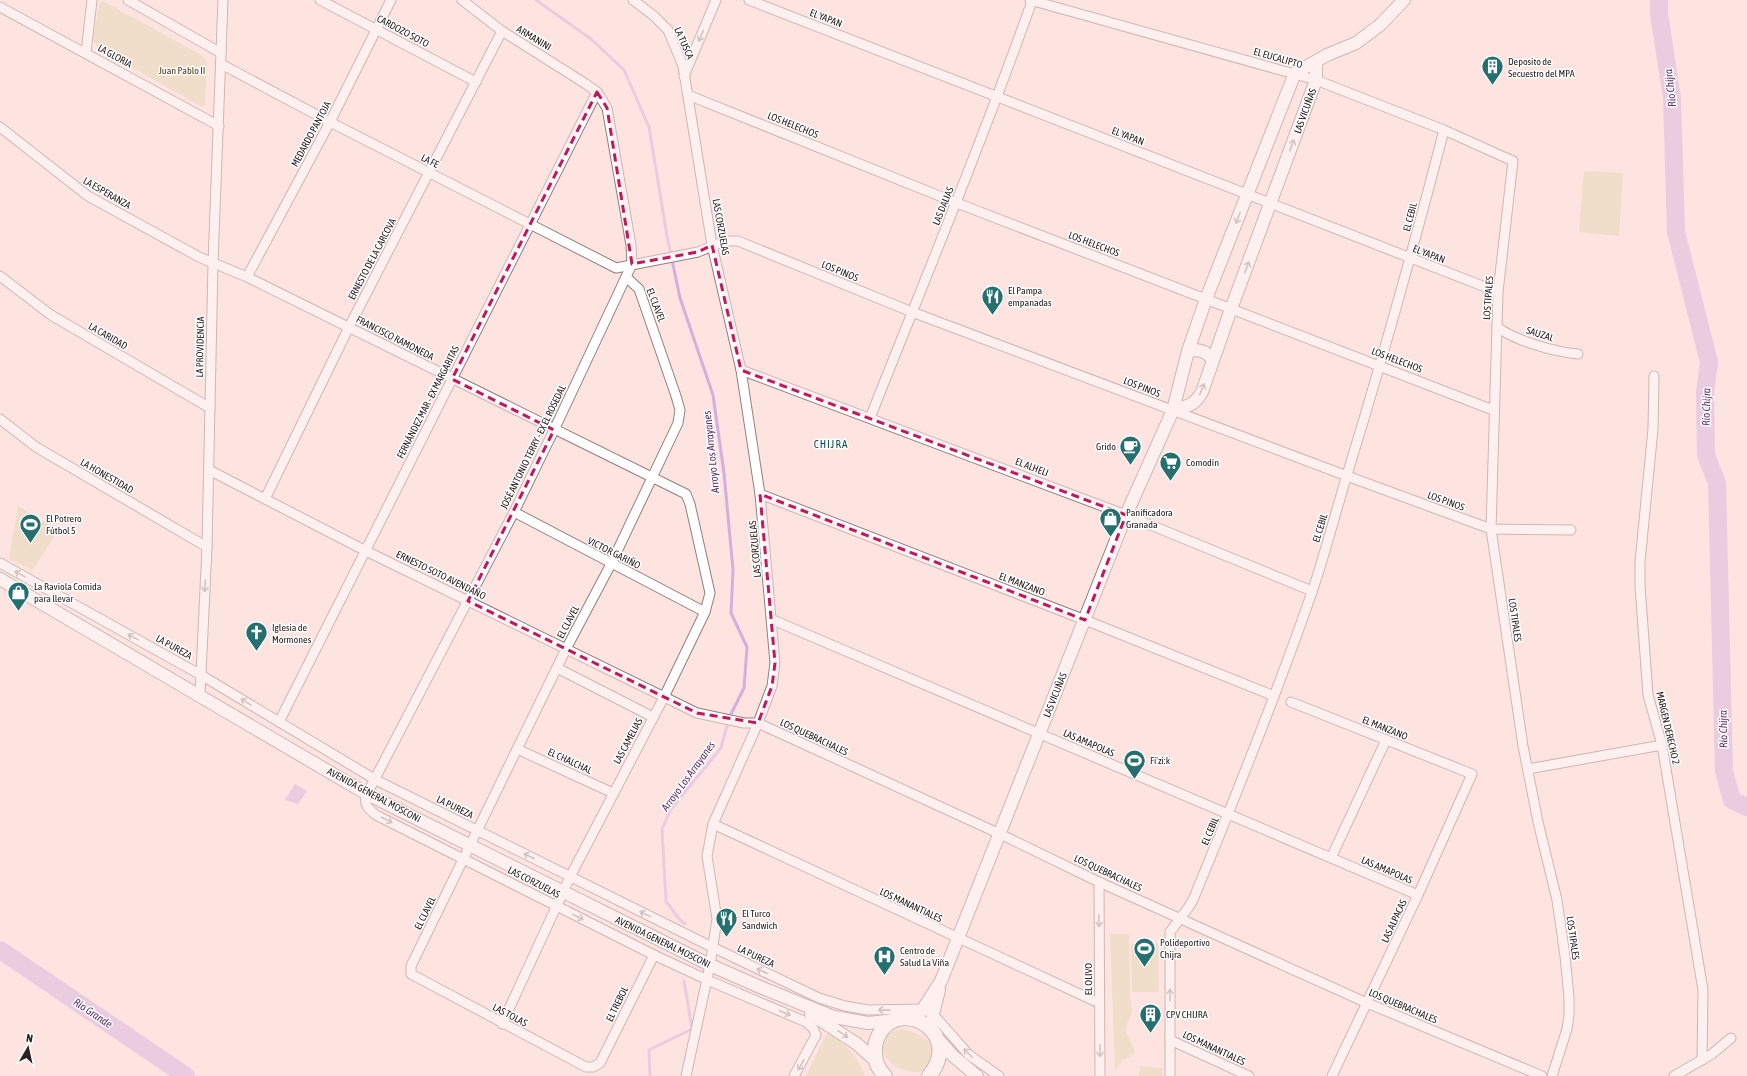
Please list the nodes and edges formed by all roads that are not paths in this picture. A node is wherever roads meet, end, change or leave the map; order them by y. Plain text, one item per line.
1 (92, 0) edge
2 (128, 0) edge
3 (223, 0) edge
4 (320, 0) edge
5 (391, 0) edge
6 (462, 0) edge
7 (633, 0) edge
8 (716, 0) edge
9 (749, 0) edge
10 (1031, 0) edge
11 (1404, 0) edge
12 (0, 7) edge
13 (376, 29) junction
14 (502, 31) junction
15 (86, 53) junction
16 (221, 53) junction
17 (1316, 63) junction
18 (221, 64) junction
19 (1295, 73) junction
20 (684, 76) junction
21 (1316, 80) junction
22 (476, 82) junction
23 (597, 92) junction
24 (688, 95) junction
25 (997, 98) junction
26 (691, 108) joint
27 (330, 122) junction
28 (218, 126) junction
29 (0, 127) edge
30 (1444, 130) junction
31 (1513, 161) joint
32 (429, 173) junction
33 (1248, 194) junction
34 (1271, 202) junction
35 (957, 203) junction
36 (530, 225) junction
37 (712, 245) junction
38 (1411, 258) junction
39 (660, 260) joint
40 (213, 263) junction
41 (632, 264) junction
42 (0, 276) edge
43 (247, 277) junction
44 (626, 277) junction
45 (1498, 292) junction
46 (1206, 299) junction
47 (1231, 309) junction
48 (912, 312) junction
49 (349, 327) junction
50 (1497, 327) junction
51 (1188, 351) junction
52 (1578, 354) dead end
53 (1213, 360) junction
54 (1381, 366) junction
55 (741, 370) junction
56 (1654, 376) dead end
57 (452, 379) junction
58 (210, 408) junction
59 (1173, 410) junction
60 (1494, 410) junction
61 (870, 418) junction
62 (0, 419) edge
63 (554, 430) junction
64 (209, 470) junction
65 (1347, 476) junction
66 (652, 478) junction
67 (760, 494) junction
68 (265, 499) junction
69 (514, 512) junction
70 (1126, 515) junction
71 (1491, 529) junction
72 (1571, 530) dead end
73 (207, 547) junction
74 (366, 551) junction
75 (0, 563) edge
76 (611, 564) junction
77 (0, 579) edge
78 (1312, 590) junction
79 (468, 601) junction
80 (706, 612) junction
81 (772, 620) junction
82 (1085, 620) junction
83 (566, 649) junction
84 (557, 668) junction
85 (201, 675) junction
86 (200, 695) junction
87 (1274, 696) junction
88 (664, 697) junction
89 (1291, 702) dead end
90 (653, 717) junction
91 (279, 722) junction
92 (758, 723) junction
93 (1040, 734) junction
94 (1386, 740) junction
95 (1662, 745) junction
96 (517, 749) junction
97 (1528, 769) junction
98 (1472, 774) joint
99 (376, 780) junction
100 (367, 794) junction
101 (613, 794) junction
102 (1228, 814) junction
103 (713, 824) junction
104 (477, 830) junction
105 (1000, 834) junction
106 (470, 846) junction
107 (1331, 858) junction
108 (464, 859) junction
109 (570, 877) junction
110 (1099, 882) junction
111 (563, 893) junction
112 (1418, 895) junction
113 (557, 906) junction
114 (1180, 918) junction
115 (958, 939) junction
116 (712, 947) junction
117 (654, 955) junction
118 (710, 965) junction
119 (411, 974) joint
120 (706, 980) junction
121 (760, 987) junction
122 (1367, 1003) junction
123 (1099, 1004) junction
124 (928, 1011) junction
125 (907, 1019) junction
126 (502, 1024) junction
127 (934, 1034) junction
128 (1730, 1038) dead end
129 (1170, 1040) junction
130 (1702, 1060) junction
131 (600, 1063) joint
132 (879, 1070) edge
133 (686, 1076) edge
134 (794, 1076) edge
135 (929, 1076) edge
136 (976, 1076) edge
137 (999, 1076) edge
138 (1100, 1076) edge
139 (1170, 1076) edge
140 (1249, 1076) edge
141 (1332, 1076) edge
142 (1542, 1076) edge
143 (1552, 1076) edge
144 (1674, 1076) edge

1 - 15 street
2 - 16 street
3 - 16 street, LA PROVIDENCIA
4 - 13 street, CARDOZO SOTO
5 - 13 street, MEDARDO PANTOJA
6 - 14 street, ARMANINI
7 - 20 street, LA TUSCA
8 -> 20 street
9 - 25 street, EL YAPAN
10 - 19 street, EL EUCALIPTO
10 - 25 street, LAS DALIAS
11 - 17 street
12 - 15 street, LA GLORIA
13 - 22 street, CARDOZO SOTO
13 - 27 street, MEDARDO PANTOJA
14 - 22 street, ERNESTO DE LA CARCOVA
14 - 23 street, ARMANINI
15 - 28 street, LA GLORIA
16 - 18 street, LA PROVIDENCIA
17 - 19 street
17 - 21 street, LAS VICUÑAS
18 - 27 street, LA FE
18 - 28 street, LA PROVIDENCIA
19 - 21 street, EL EUCALIPTO
19 - 33 street, LAS VICUÑAS
20 - 24 street, LA TUSCA
21 - 30 street, EL EUCALIPTO
34 -> 21 street, LAS VICUÑAS
22 - 32 street, ERNESTO DE LA CARCOVA
23 - 36 street, FERNÁNDEZ MAR - EX MARGARITAS
23 - 41 street, JOSÉ ANTONIO TERRY - EX EL ROSEDAL
24 - 26 street, LA TUSCA
24 - 35 street, LOS HELECHOS
25 - 33 street, EL YAPAN
25 - 35 street, LAS DALIAS
26 - 37 street, LAS CORZUELAS
27 - 32 street, LA FE
27 - 43 street, MEDARDO PANTOJA
28 - 40 street, LA PROVIDENCIA
29 - 40 street, LA ESPERANZA
30 - 31 street, EL EUCALIPTO
30 - 38 street, EL CEBIL
31 - 45 street, LOS TIPALES
32 - 36 street, LA FE
32 - 49 street, ERNESTO DE LA CARCOVA
33 - 34 street, EL YAPAN
33 -> 46 street, LAS VICUÑAS
34 - 38 street, EL YAPAN
47 -> 34 street, LAS VICUÑAS
35 - 46 street, LOS HELECHOS
35 - 48 street, LAS DALIAS
36 - 41 street, LA FE
36 - 57 street, FERNÁNDEZ MAR - EX MARGARITAS
37 - 39 street, LOS PINOS
37 - 48 street, LOS PINOS
37 - 55 street, LAS CORZUELAS
38 - 45 street, EL YAPAN
38 - 54 street, EL CEBIL
39 - 41 street, LA FE
40 - 43 street, FRANCISCO RAMONEDA
40 - 58 street, LA PROVIDENCIA
41 - 44 street, JOSÉ ANTONIO TERRY - EX EL ROSEDAL
42 - 58 street, LA CARIDAD
43 - 49 street, FRANCISCO RAMONEDA
44 - 63 street, JOSÉ ANTONIO TERRY - EX EL ROSEDAL
44 - 66 street, EL CLAVEL
45 - 50 street, LOS TIPALES
46 - 47 street, LOS HELECHOS
46 - 51 street, LAS VICUÑAS
47 - 53 street, LAS VICUÑAS
47 - 54 street, LOS HELECHOS
48 - 59 street, LOS PINOS
48 - 61 street, LAS DALIAS
49 - 57 street, FRANCISCO RAMONEDA
49 - 68 street, ERNESTO DE LA CARCOVA
50 - 52 street, SAUZAL
50 - 60 street, LOS TIPALES
51 - 53 street
51 - 59 street, LAS VICUÑAS
59 -> 53 street, LAS VICUÑAS
54 - 60 street, LOS HELECHOS
54 - 65 street, EL CEBIL
55 - 61 street, EL ALHELI
55 - 67 street, LAS CORZUELAS
56 - 95 street, MARGEN DERECHO 2
57 - 63 street, FRANCISCO RAMONEDA
57 - 74 street, FERNÁNDEZ MAR - EX MARGARITAS
58 - 64 street, LA PROVIDENCIA
59 - 65 street, LOS PINOS
59 - 70 street, LAS VICUÑAS
60 - 71 street, LOS TIPALES
61 - 70 street, EL ALHELI
62 - 73 street, LA HONESTIDAD
63 - 66 street, FRANCISCO RAMONEDA
63 - 69 street, JOSÉ ANTONIO TERRY - EX EL ROSEDAL
64 - 68 street, ERNESTO SOTO AVENDAÑO
64 - 73 street, LA PROVIDENCIA
65 - 71 street, LOS PINOS
65 - 78 street, EL CEBIL
66 - 76 street, EL CLAVEL
66 - 80 street, LAS CAMELIAS
67 - 81 street, LAS CORZUELAS
67 - 82 street, EL MANZANO
68 - 74 street, ERNESTO SOTO AVENDAÑO
69 - 76 street, VICTOR GARIÑO
69 - 79 street, JOSÉ ANTONIO TERRY - EX EL ROSEDAL
70 - 78 street, EL ALHELI
70 - 82 street, LAS VICUÑAS
71 - 72 street, LOS PINOS
71 - 97 street, LOS TIPALES
73 -> 85 street, LA PROVIDENCIA
74 - 79 street, ERNESTO SOTO AVENDAÑO
74 - 91 street, FERNÁNDEZ MAR - EX MARGARITAS
85 -> 75 street, LA PUREZA
76 - 80 street, VICTOR GARIÑO
76 - 83 street, EL CLAVEL
77 - 86 street, AVENIDA GENERAL MOSCONI
78 - 87 street, EL CEBIL
79 - 83 street, ERNESTO SOTO AVENDAÑO
79 - 99 street, JOSÉ ANTONIO TERRY - EX EL ROSEDAL
80 - 88 street, LAS CAMELIAS
81 - 92 street, LAS CORZUELAS
81 - 93 street, LAS AMAPOLAS
82 - 87 street, EL MANZANO
82 - 93 street, LAS VICUÑAS
83 - 84 street, EL CLAVEL
83 - 88 street, ERNESTO SOTO AVENDAÑO
84 - 90 street
84 - 96 street, EL CLAVEL
85 - 86 street, LA PROVIDENCIA
91 -> 85 street, LA PUREZA
86 - 100 street, AVENIDA GENERAL MOSCONI
87 - 102 street, EL CEBIL
88 - 90 street, LAS CAMELIAS
88 - 92 street, LOS QUEBRACHALES
89 - 94 street, EL MANZANO
90 - 101 street, LAS CAMELIAS
91 - 99 street, LA PUREZA
92 - 103 street, LAS CORZUELAS
92 - 105 street, LOS QUEBRACHALES
93 - 102 street, LAS AMAPOLAS
93 - 105 street, LAS VICUÑAS
94 - 98 street, EL MANZANO
94 - 107 street
95 - 97 street
95 - 130 street, MARGEN DERECHO 2
96 - 101 street, EL CHALCHAL
96 - 104 street, EL CLAVEL
97 - 143 street, LOS TIPALES
98 - 112 street, LAS ALPACAS
99 - 100 street, JOSÉ ANTONIO TERRY - EX EL ROSEDAL
99 - 104 street, LA PUREZA
100 - 106 street, AVENIDA GENERAL MOSCONI
100 -> 108 street, LAS CORZUELAS
101 - 109 street, LAS CAMELIAS
102 - 107 street, LAS AMAPOLAS
102 - 114 street, EL CEBIL
103 - 115 street, LOS MANANTIALES
103 - 116 street, LAS CORZUELAS
104 - 106 street, EL CLAVEL
109 -> 104 street, LA PUREZA
105 - 110 street, LOS QUEBRACHALES
105 - 115 street, LAS VICUÑAS
106 - 108 street, EL CLAVEL
106 - 111 street, AVENIDA GENERAL MOSCONI
107 - 112 street, LAS AMAPOLAS
108 - 113 street, LAS CORZUELAS
108 - 119 street, EL CLAVEL
109 - 111 street, LAS CAMELIAS
116 -> 109 street, LA PUREZA
110 - 114 street, LOS QUEBRACHALES
110 -> 123 street, EL OLIVO
111 - 113 street, LAS CAMELIAS
111 - 118 street, AVENIDA GENERAL MOSCONI
112 - 122 street, LAS ALPACAS
113 -> 117 street, LAS CORZUELAS
113 - 126 street, LAS CAMELIAS
114 - 122 street, LOS QUEBRACHALES
129 -> 114 street, EL CEBIL
115 - 123 street, LOS MANANTIALES
115 - 124 street, LAS VICUÑAS
116 - 118 street, LAS CORZUELAS
124 -> 116 street, LA PUREZA
117 - 120 street, LAS CORZUELAS
117 - 131 street, EL TREBOL
118 - 120 street, LAS CORZUELAS
118 - 121 street, AVENIDA GENERAL MOSCONI
119 - 126 street, LAS TOLAS
120 - 133 street, LAS CORZUELAS
120 -> 134 street, LAS CORZUELAS
121 - 125 street
121 -> 132 street
122 - 141 street, LAS ALPACAS
122 - 142 street, LOS QUEBRACHALES
123 -> 138 street, EL OLIVO
124 - 125 street
124 - 127 street, LAS VICUÑAS
137 -> 124 street
125 - 127 main road
125 - 132 main road
126 - 131 street, LAS TOLAS
127 - 135 main road
127 - 136 street
128 - 130 street
129 - 139 street, EL CEBIL
129 - 140 street, LOS MANANTIALES
130 - 144 street

